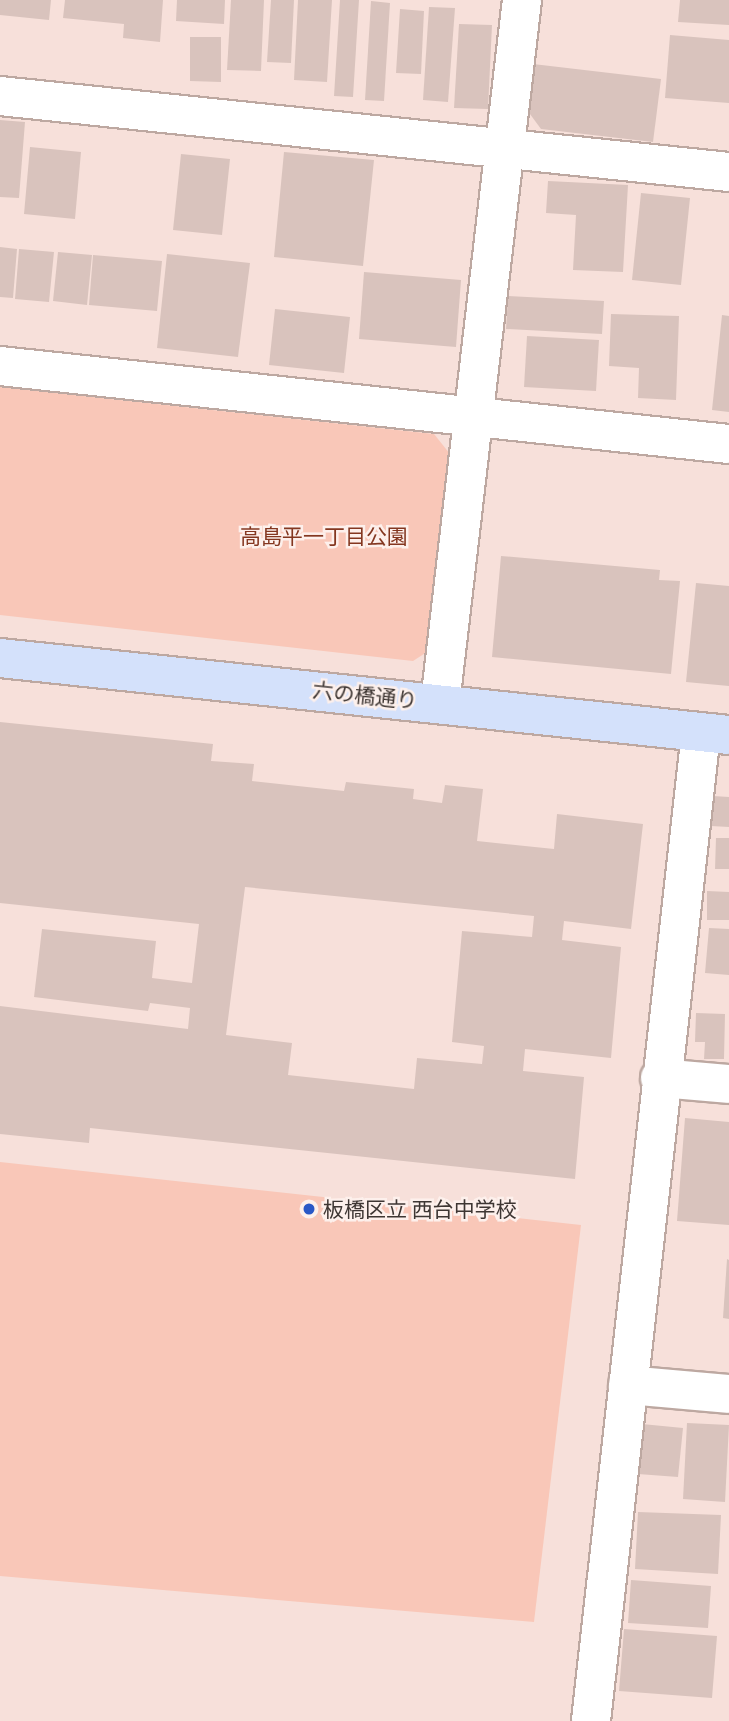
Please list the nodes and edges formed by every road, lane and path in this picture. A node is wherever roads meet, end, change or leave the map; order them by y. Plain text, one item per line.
1 (522, 0) edge
2 (0, 96) edge
3 (503, 147) junction
4 (729, 172) edge
5 (0, 366) edge
6 (473, 414) junction
7 (729, 444) edge
8 (0, 657) edge
9 (440, 703) junction
10 (715, 734) edge
11 (660, 1078) junction
12 (729, 1084) edge
13 (628, 1385) junction
14 (729, 1394) edge
15 (591, 1721) edge

1 - 3 street
2 - 3 street
3 - 4 street
3 - 6 street
5 - 6 street
6 - 7 street
6 - 9 street
8 - 9 street, 六の橋通り
9 - 10 street, 六の橋通り
10 - 11 street
11 - 12 street
11 - 13 street
13 - 14 street
13 - 15 street

